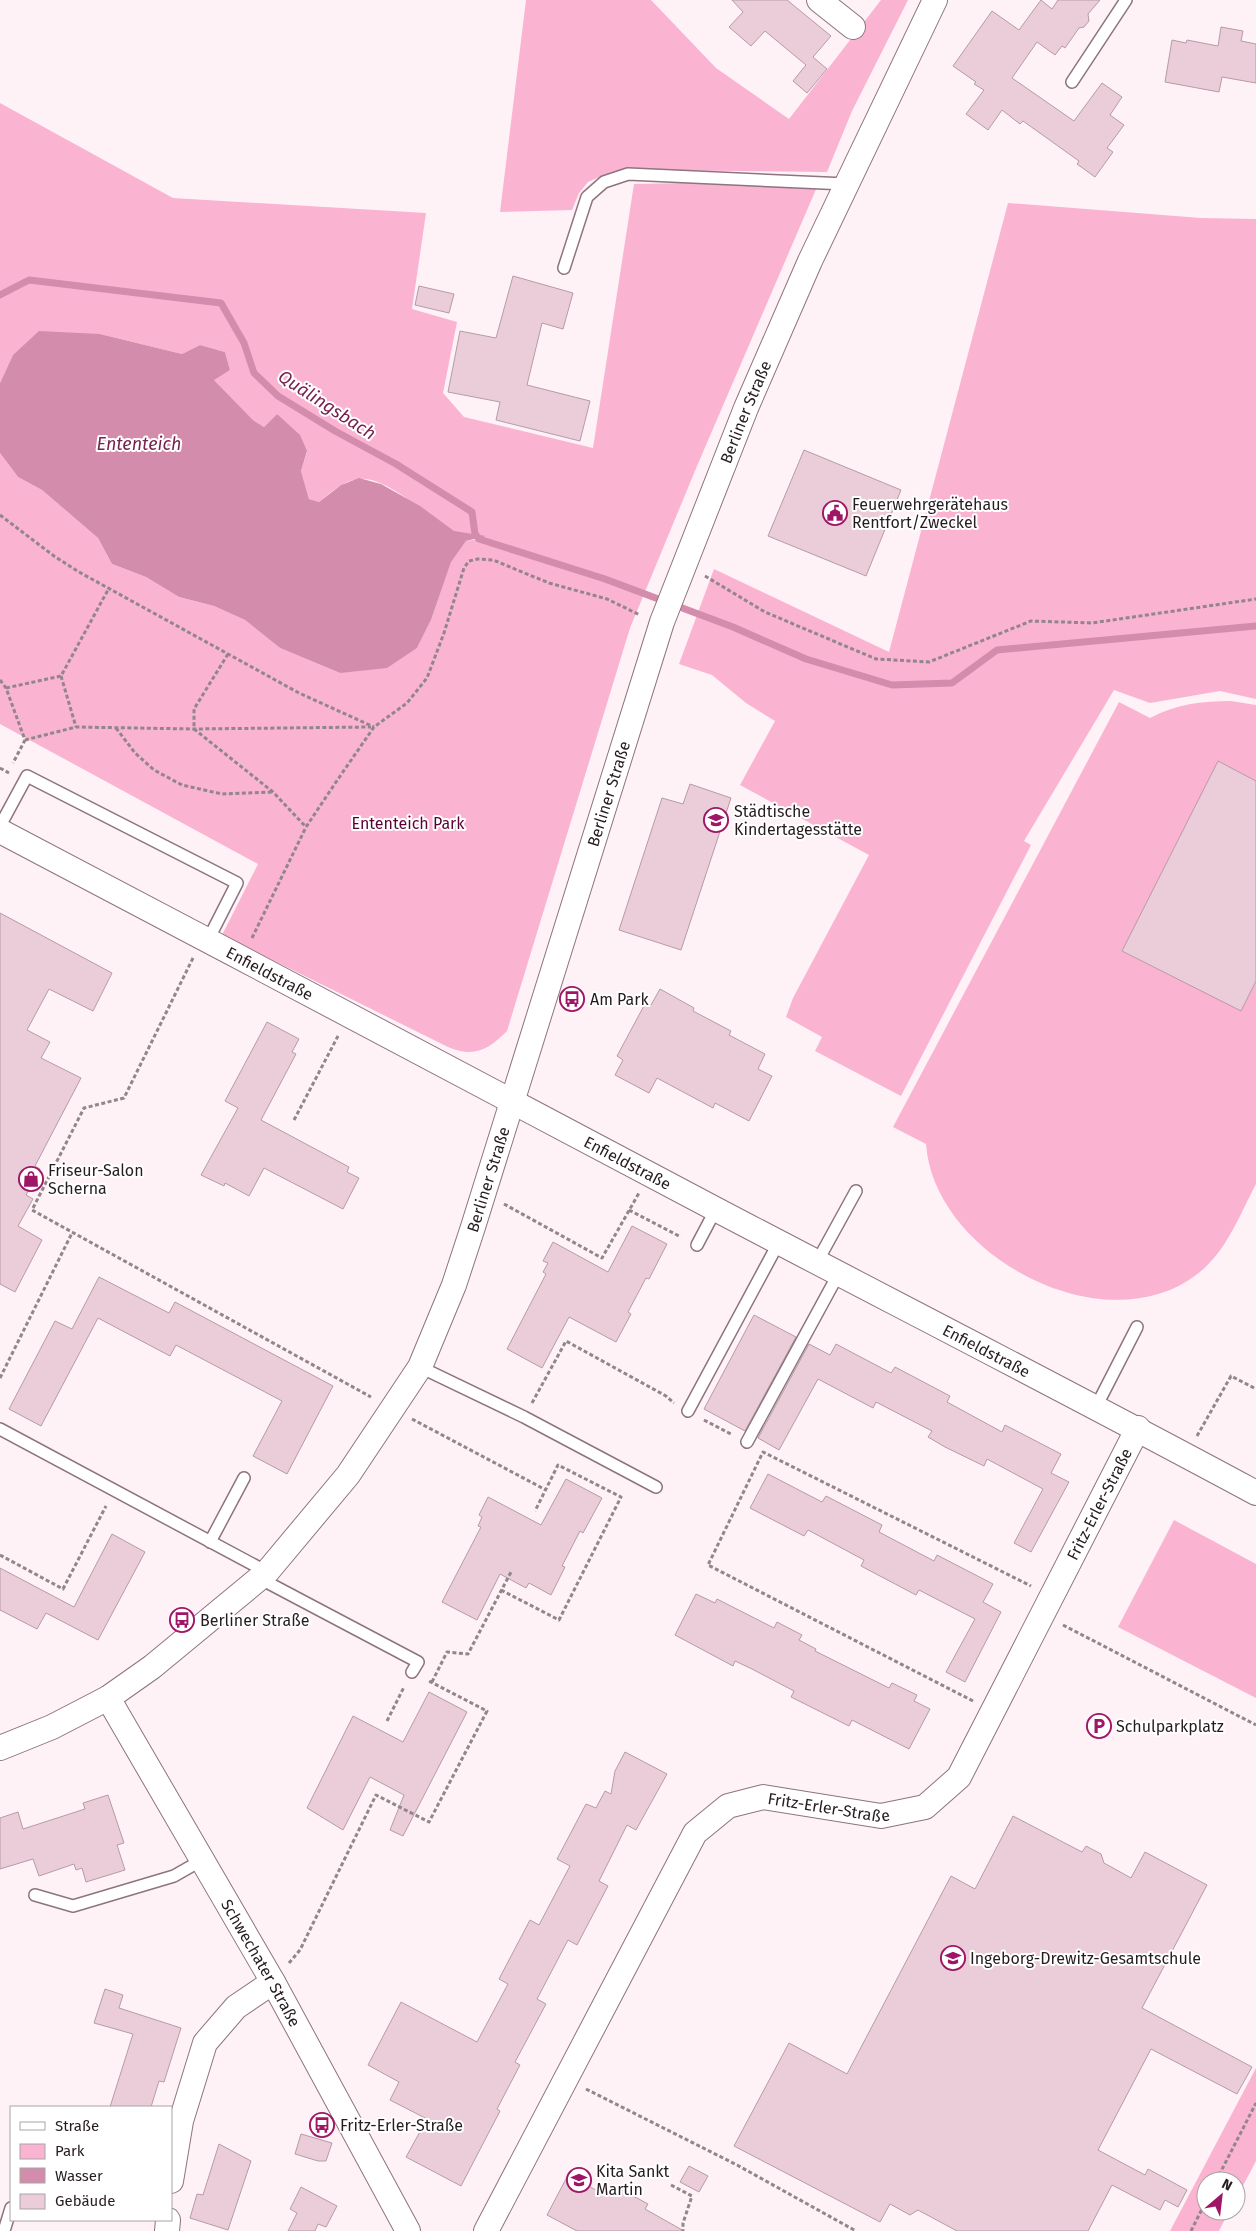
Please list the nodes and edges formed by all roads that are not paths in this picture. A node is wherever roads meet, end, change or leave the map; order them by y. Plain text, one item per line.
1 (819, 0) edge
2 (935, 0) edge
3 (1126, 0) edge
4 (853, 27) dead end
5 (1072, 82) dead end
6 (846, 184) junction
7 (564, 268) dead end
8 (0, 826) edge
9 (0, 831) edge
10 (206, 939) junction
11 (514, 1102) junction
12 (856, 1191) dead end
13 (716, 1209) junction
14 (779, 1242) junction
15 (697, 1245) road end
16 (817, 1262) junction
17 (839, 1273) junction
18 (1137, 1328) dead end
19 (420, 1367) junction
20 (1096, 1407) junction
21 (688, 1411) road end
22 (1138, 1428) junction
23 (0, 1430) edge
24 (747, 1442) road end
25 (244, 1478) dead end
26 (656, 1487) dead end
27 (1256, 1493) edge
28 (210, 1542) junction
29 (263, 1575) junction
30 (412, 1672) road end
31 (108, 1698) junction
32 (0, 1748) edge
33 (202, 1860) junction
34 (35, 1895) dead end
35 (273, 1982) junction
36 (172, 2175) edge
37 (10, 2211) edge
38 (4, 2231) edge
39 (408, 2231) edge
40 (486, 2231) edge

1 - 4 street
2 - 6 street, Berliner Straße
3 - 5 lane
6 - 7 lane
6 - 11 street, Berliner Straße
8 - 10 lane
9 - 10 street, Enfieldstraße
10 - 11 street, Enfieldstraße
11 - 13 street, Enfieldstraße
11 - 19 street, Berliner Straße
12 - 16 lane
13 - 14 street, Enfieldstraße
13 - 15 lane
14 - 16 street, Enfieldstraße
14 - 21 lane
16 - 17 street, Enfieldstraße
17 - 20 street, Enfieldstraße
17 - 24 lane
18 - 20 lane
19 - 26 lane
19 - 29 street, Berliner Straße
20 - 22 street, Enfieldstraße
22 - 27 street, Enfieldstraße
22 - 40 street, Fritz-Erler-Straße
23 - 28 lane
25 - 28 lane
28 - 29 lane
29 - 30 lane
29 - 31 street, Berliner Straße
31 - 32 street, Berliner Straße
31 - 33 street, Schwechater Straße
33 - 34 lane
33 - 35 street, Schwechater Straße
35 - 36 street
35 - 39 street, Schwechater Straße
37 - 38 lane

